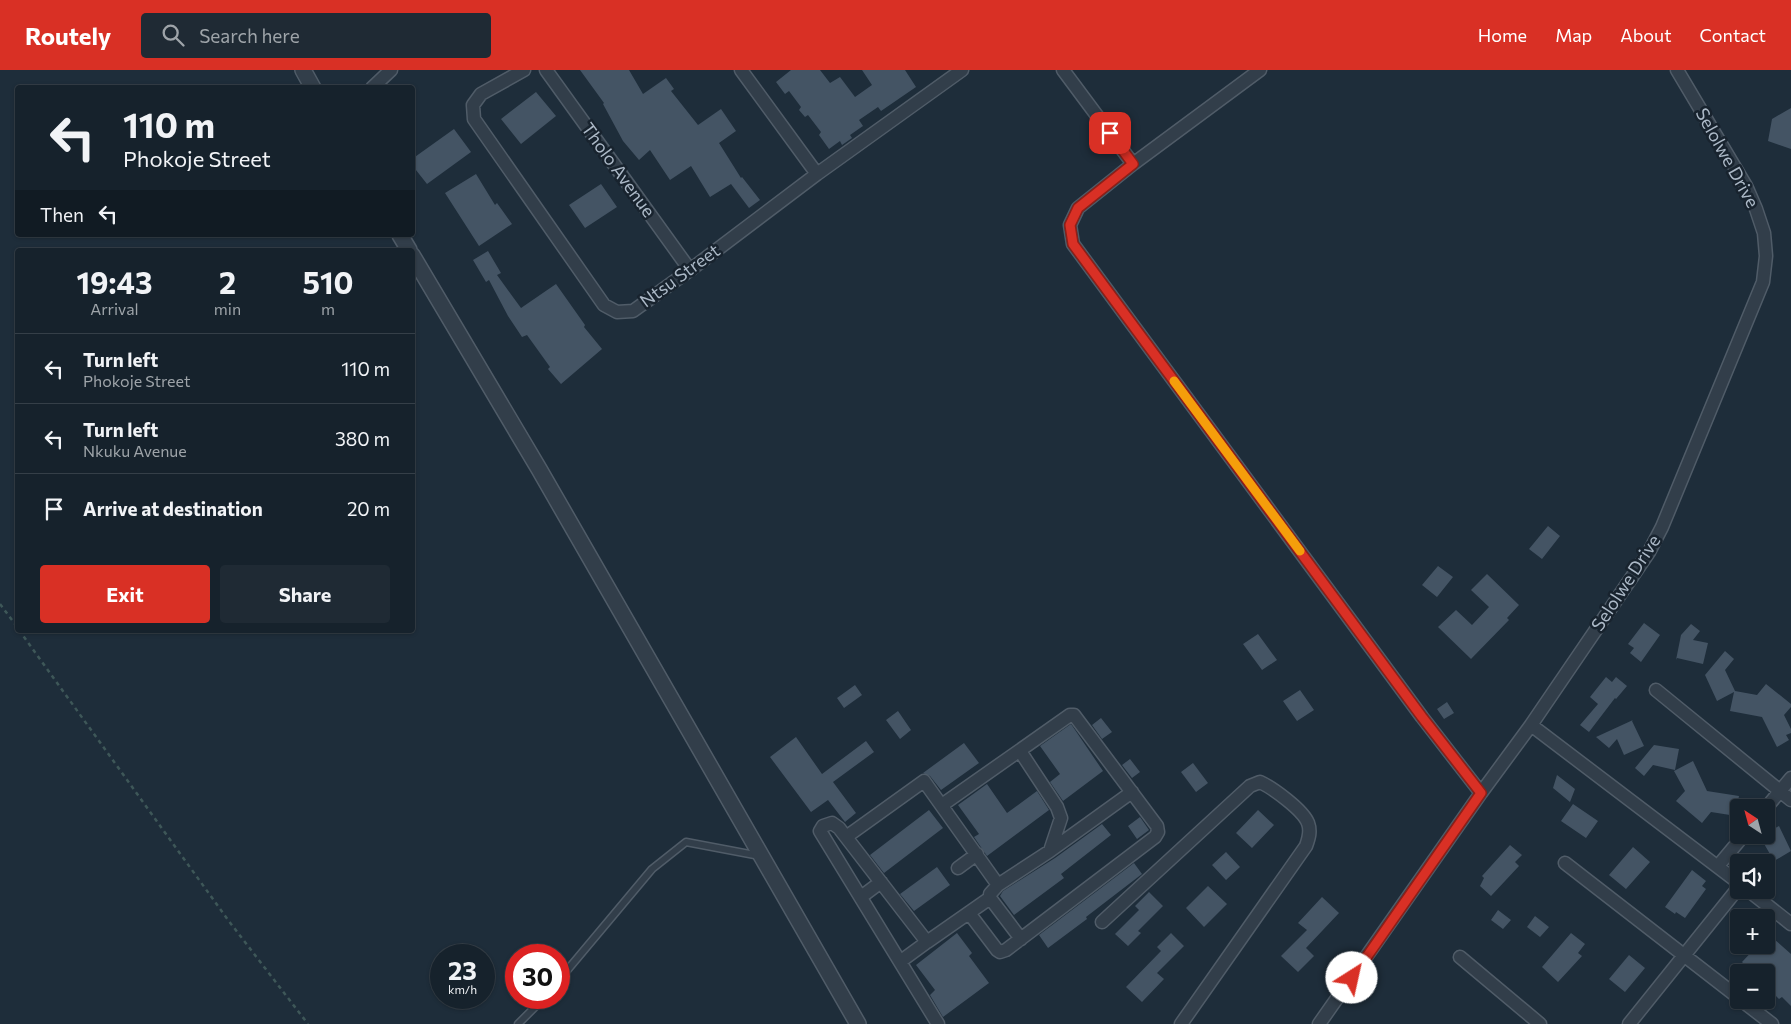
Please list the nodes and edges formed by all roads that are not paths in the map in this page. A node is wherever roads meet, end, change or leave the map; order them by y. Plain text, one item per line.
1 (303, 70) edge
2 (391, 70) edge
3 (524, 70) edge
4 (546, 70) edge
5 (741, 70) edge
6 (962, 70) edge
7 (1063, 70) edge
8 (1260, 70) edge
9 (1677, 70) edge
10 (945, 75) edge
11 (311, 85) edge
12 (375, 85) edge
13 (1133, 164) junction
14 (817, 174) junction
15 (401, 237) edge
16 (408, 248) edge
17 (415, 260) edge
18 (690, 270) junction
19 (1656, 690) dead end
20 (1531, 725) junction
21 (1020, 751) junction
22 (1791, 778) edge
23 (1780, 791) junction
24 (1132, 792) junction
25 (1481, 793) junction
26 (1773, 799) edge
27 (1791, 800) edge
28 (942, 805) junction
29 (846, 837) junction
30 (1736, 844) edge
31 (1050, 851) junction
32 (977, 854) junction
33 (761, 857) junction
34 (1565, 863) dead end
35 (1718, 866) junction
36 (958, 868) dead end
37 (1730, 876) edge
38 (881, 882) junction
39 (998, 885) junction
40 (861, 897) junction
41 (990, 898) junction
42 (1730, 898) edge
43 (1759, 899) edge
44 (969, 913) junction
45 (1102, 922) dead end
46 (1791, 924) edge
47 (1021, 939) junction
48 (927, 942) junction
49 (1685, 956) junction
50 (1460, 957) dead end
51 (901, 961) junction
52 (570, 967) edge
53 (1730, 991) edge
54 (533, 1009) edge
55 (1753, 1009) edge
56 (518, 1024) edge
57 (858, 1024) edge
58 (938, 1024) edge
59 (1181, 1024) edge
60 (1319, 1024) edge
61 (1540, 1024) edge
62 (1629, 1024) edge
63 (1772, 1024) edge

1 - 11 street
2 - 12 street
3 - 18 street, Ntsu Street
4 - 18 street, Tholo Avenue
5 - 14 street
6 - 10 street, Ntsu Street
7 - 13 street
8 - 13 street
9 - 20 street, Selolwe Drive
10 - 14 street, Ntsu Street
13 - 25 street
14 - 18 street, Ntsu Street
15 - 16 street
17 - 33 street
19 - 23 street
20 - 25 street, Selolwe Drive
20 - 35 street
21 - 24 street
21 - 28 street
21 - 31 street
22 - 23 street
23 - 26 street
23 - 27 street
24 - 31 street
24 - 47 street
25 - 60 street, Selolwe Drive
28 - 29 street
28 - 32 street
29 - 38 street
29 - 40 street
30 - 35 street
31 - 39 street
32 - 36 street
32 - 39 street
33 - 52 lane
33 - 57 street
34 - 49 street
35 - 37 street
38 - 40 street
38 - 48 street
39 - 41 street
40 - 51 street
41 - 44 street
41 - 47 street
42 - 49 street
43 - 46 street
44 - 47 street
44 - 48 street
45 - 59 street
48 - 51 street
49 - 53 street
49 - 62 street
50 - 61 street
51 - 58 street
54 - 56 lane
55 - 63 street

